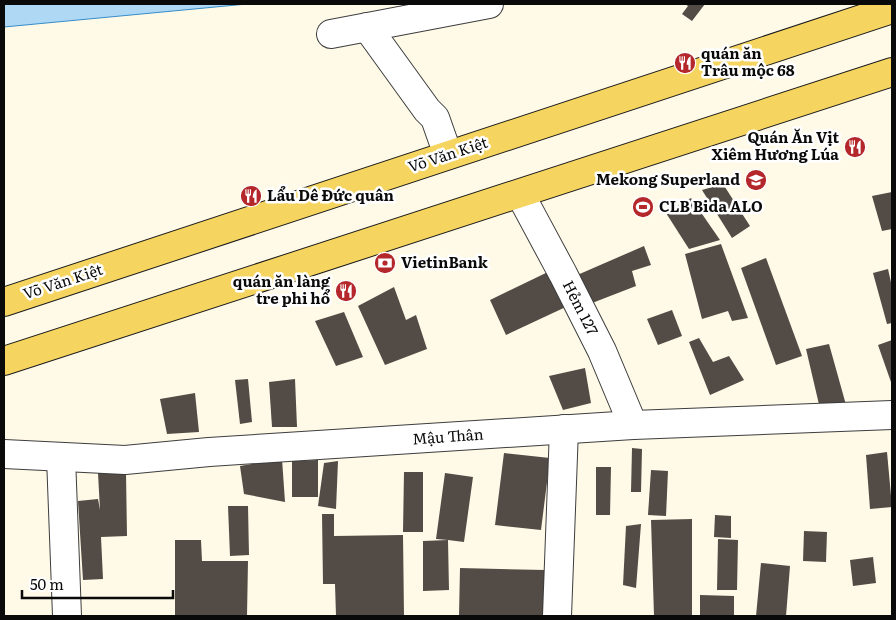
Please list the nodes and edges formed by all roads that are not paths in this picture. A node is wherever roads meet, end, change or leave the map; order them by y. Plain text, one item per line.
1 (489, 4) edge
2 (892, 9) edge
3 (367, 27) junction
4 (331, 34) dead end
5 (892, 72) edge
6 (448, 155) junction
7 (520, 194) junction
8 (4, 302) edge
9 (4, 361) edge
10 (892, 415) edge
11 (633, 425) junction
12 (564, 429) junction
13 (4, 454) edge
14 (61, 457) junction
15 (67, 616) edge
16 (557, 616) edge

1 - 3 street
2 - 6 main road, Võ Văn Kiệt
3 - 4 street
3 - 6 street
5 - 7 main road
6 - 8 main road, Võ Văn Kiệt
7 - 9 main road
7 - 11 street, Hẻm 127
10 - 11 street, Mậu Thân
11 - 12 street, Mậu Thân
12 - 14 street, Mậu Thân
12 - 16 street
13 - 14 street, Mậu Thân
14 - 15 street

